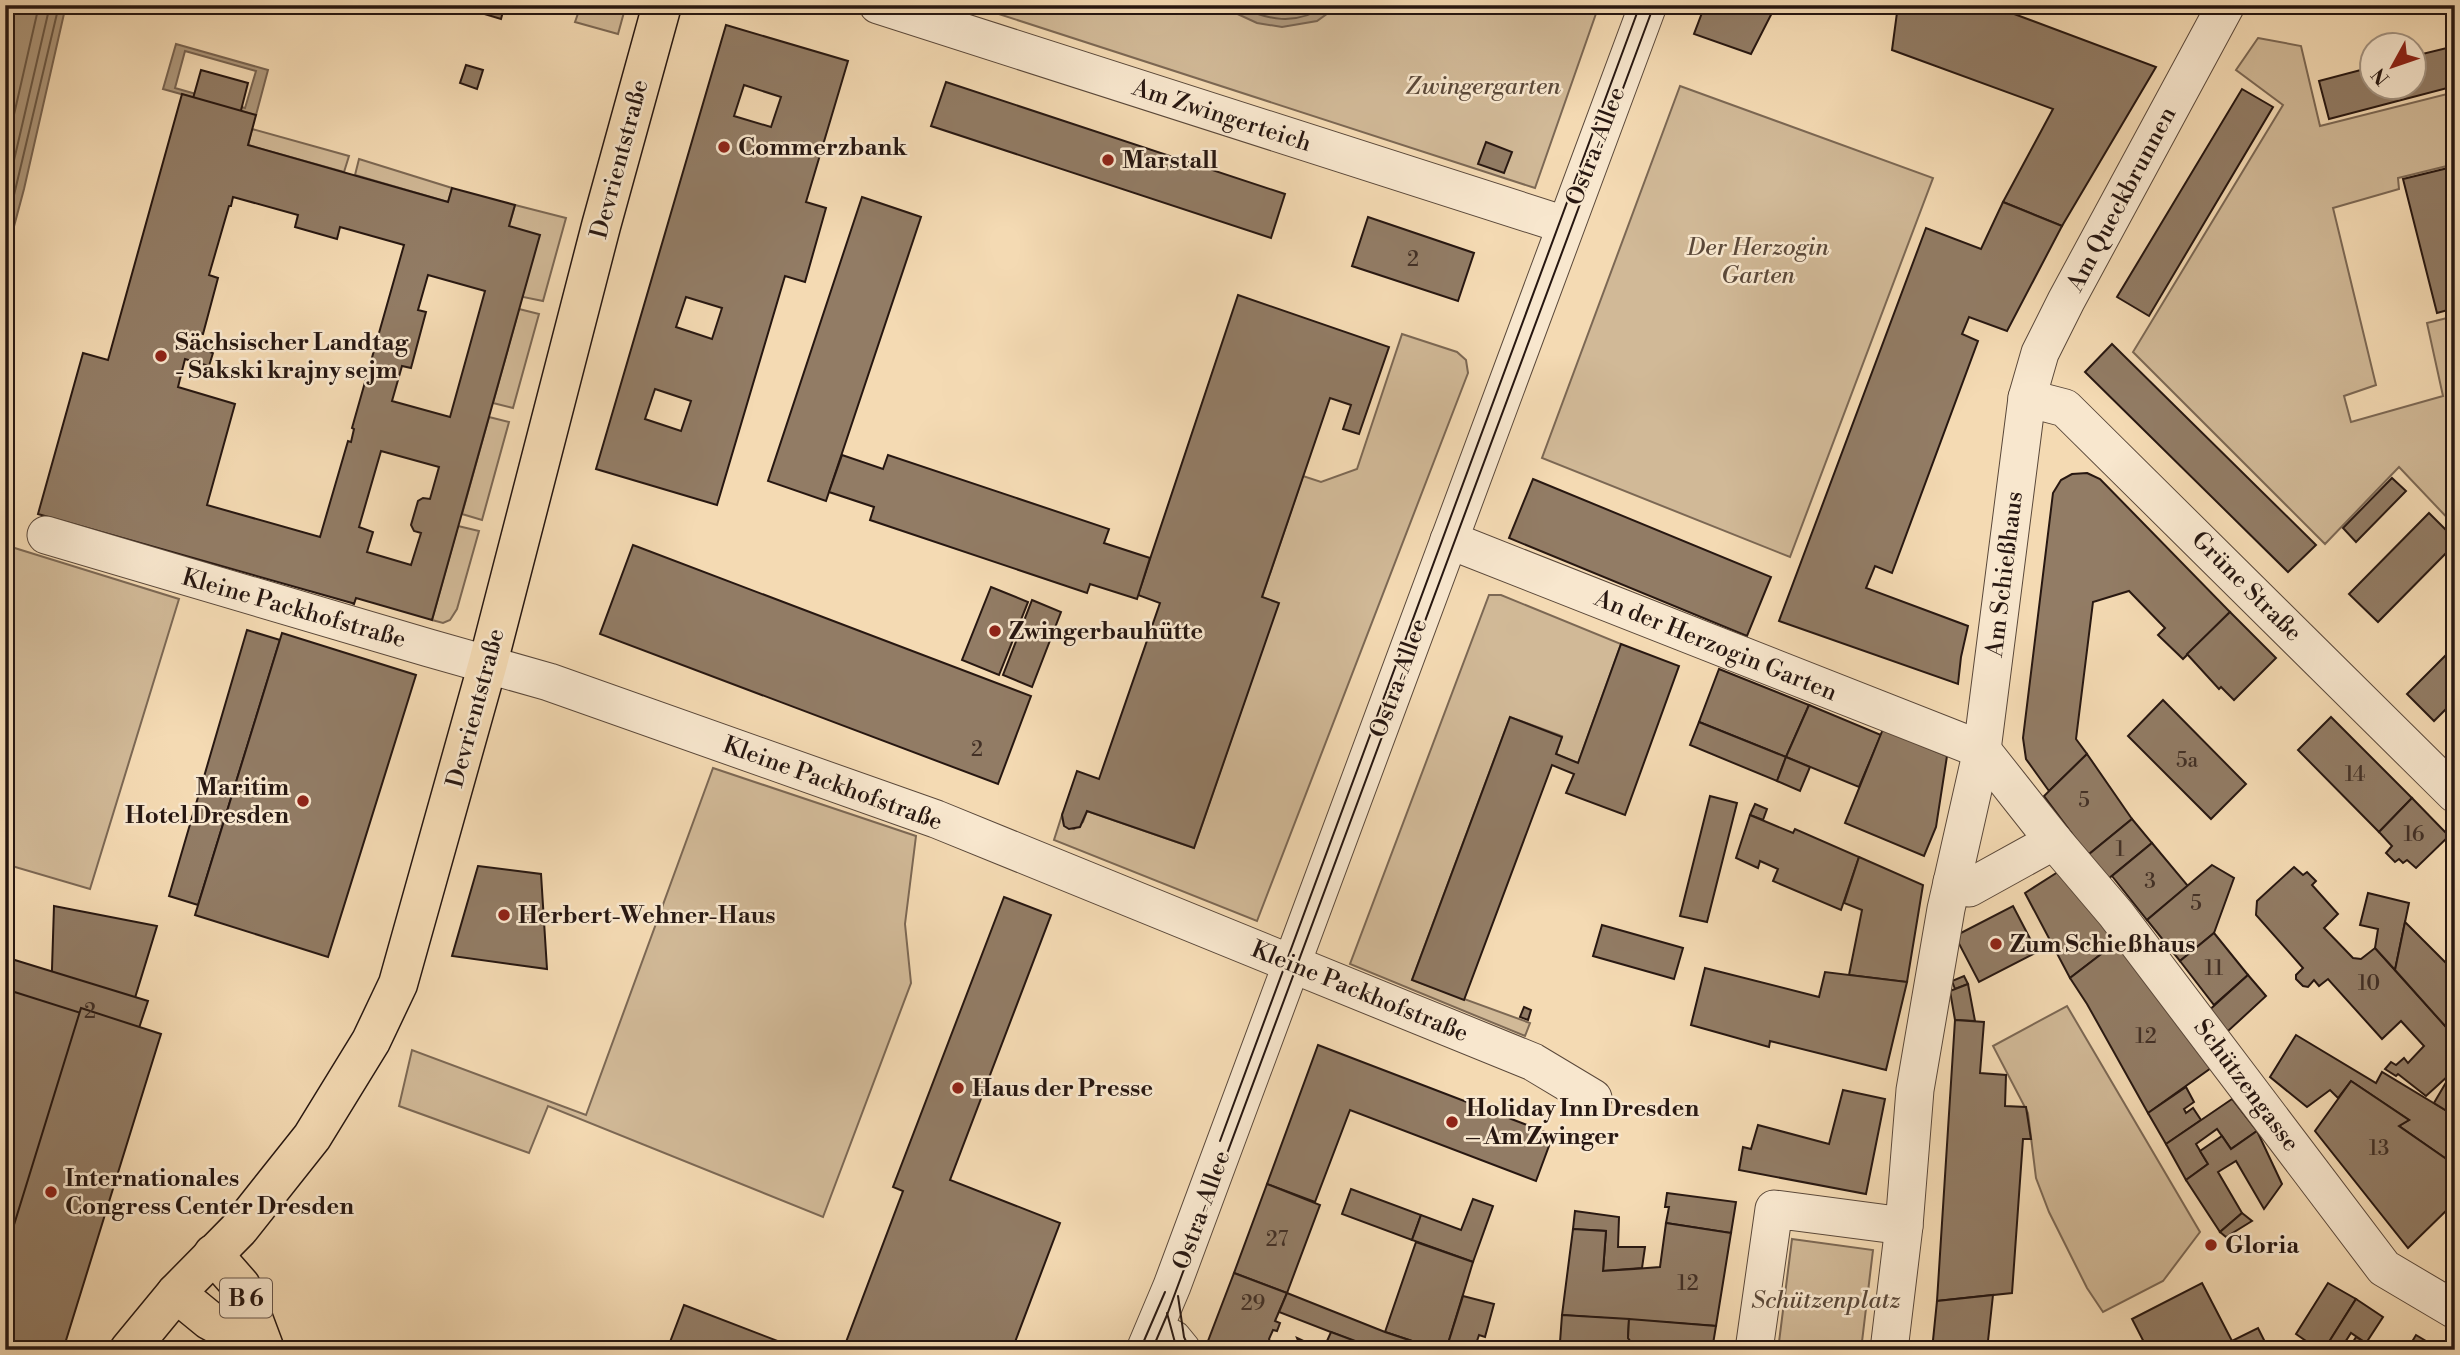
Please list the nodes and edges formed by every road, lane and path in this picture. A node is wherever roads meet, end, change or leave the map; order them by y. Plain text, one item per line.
1 (662, 5) edge
2 (878, 5) edge
3 (1648, 5) edge
4 (2226, 5) edge
5 (1565, 225) junction
6 (2027, 398) junction
7 (46, 536) dead end
8 (1449, 540) junction
9 (488, 663) junction
10 (1982, 750) junction
11 (2455, 793) edge
12 (2054, 841) junction
13 (1952, 882) junction
14 (1292, 964) junction
15 (1593, 1098) dead end
16 (1904, 1226) junction
17 (213, 1254) junction
18 (176, 1293) junction
19 (2455, 1310) edge
20 (1161, 1343) edge
21 (129, 1350) edge
22 (265, 1350) edge
23 (1754, 1350) edge
24 (1889, 1350) edge

1 - 9 main road, Devrientstraße
2 - 5 street, Am Zwingerteich
3 - 5 street, Ostra-Allee
4 - 6 street, Am Queckbrunnen
5 - 8 street, Ostra-Allee
6 - 10 street, Am Schießhaus
6 - 11 street, Grüne Straße
7 - 9 street, Kleine Packhofstraße
8 - 10 street, An der Herzogin Garten
8 - 14 street, Ostra-Allee
9 - 14 street, Kleine Packhofstraße
9 - 17 main road, Devrientstraße
10 - 12 street
10 - 13 street, Am Schießhaus
12 - 13 street
12 - 19 street, Schützengasse
13 - 16 street, Am Schießhaus
14 - 15 street, Kleine Packhofstraße
14 - 20 street, Ostra-Allee
16 - 23 street
16 - 24 street
17 - 18 main road, B 6
17 - 22 main road, B 6
18 - 21 main road, B 6
18 - 22 main road, B 6

